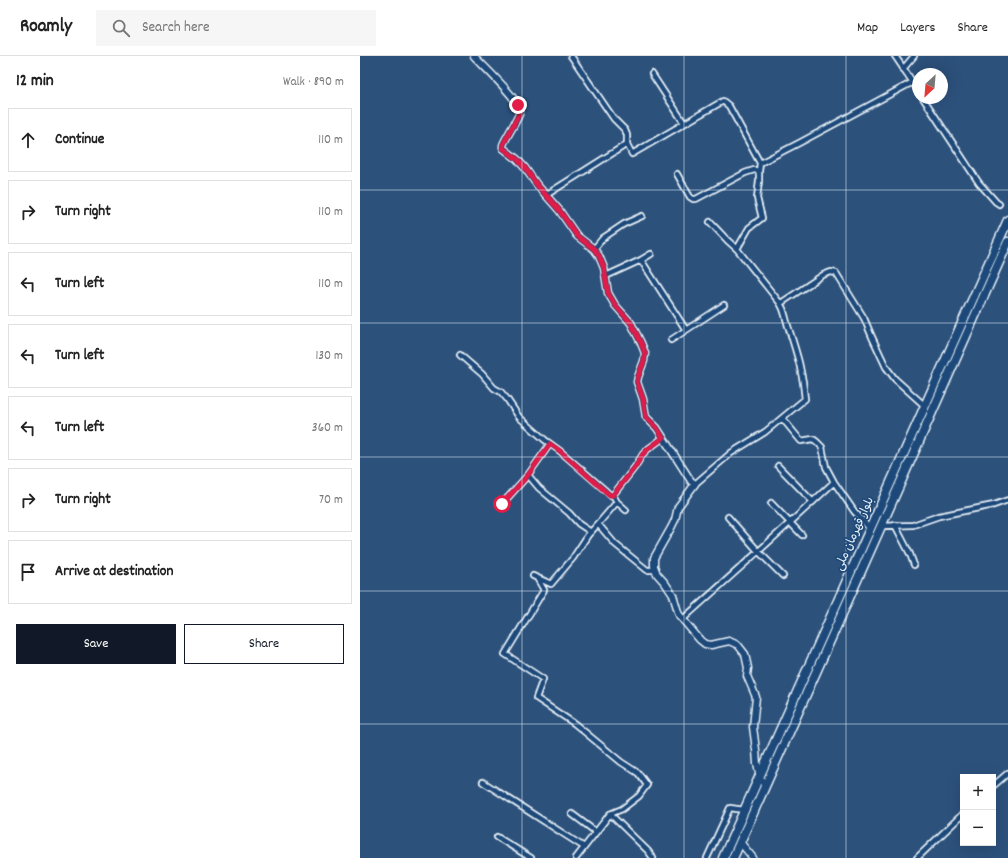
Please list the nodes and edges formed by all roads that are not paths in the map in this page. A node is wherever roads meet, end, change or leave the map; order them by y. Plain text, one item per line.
1 (474, 56) edge
2 (571, 56) edge
3 (895, 56) edge
4 (914, 56) edge
5 (903, 69) junction
6 (652, 74) dead end
7 (912, 81) edge
8 (912, 83) edge
9 (927, 104) edge
10 (684, 124) junction
11 (627, 144) junction
12 (760, 163) junction
13 (759, 171) junction
14 (677, 174) dead end
15 (546, 195) junction
16 (999, 204) dead end
17 (642, 216) dead end
18 (1008, 220) edge
19 (710, 222) dead end
20 (1008, 242) edge
21 (594, 249) junction
22 (738, 249) junction
23 (651, 254) dead end
24 (641, 260) junction
25 (606, 276) junction
26 (781, 303) junction
27 (724, 305) dead end
28 (686, 330) junction
29 (671, 340) dead end
30 (460, 355) dead end
31 (925, 406) junction
32 (782, 418) junction
33 (663, 438) junction
34 (550, 444) junction
35 (778, 466) dead end
36 (528, 475) junction
37 (834, 482) junction
38 (695, 484) junction
39 (613, 495) junction
40 (1008, 500) edge
41 (616, 502) junction
42 (813, 502) junction
43 (771, 503) dead end
44 (502, 504) dead end
45 (626, 510) dead end
46 (728, 517) dead end
47 (790, 523) junction
48 (598, 524) junction
49 (895, 525) junction
50 (882, 526) junction
51 (870, 529) junction
52 (591, 532) junction
53 (802, 535) dead end
54 (758, 551) junction
55 (914, 565) dead end
56 (656, 570) junction
57 (782, 576) dead end
58 (683, 619) junction
59 (1008, 773) edge
60 (760, 777) junction
61 (483, 782) dead end
62 (996, 783) edge
63 (765, 787) junction
64 (744, 810) junction
65 (572, 814) dead end
66 (610, 814) junction
67 (960, 817) edge
68 (596, 832) junction
69 (497, 837) dead end
70 (740, 842) junction
71 (584, 847) junction
72 (531, 858) edge
73 (576, 858) edge
74 (652, 858) edge
75 (707, 858) edge
76 (723, 858) edge
77 (733, 858) edge
78 (753, 858) edge
79 (917, 858) edge

1 - 15 street
2 - 11 street
3 - 5 street
4 - 5 street
5 - 7 street
6 - 10 street
8 - 12 street
9 - 16 street
10 - 11 street
10 - 12 street
11 - 15 street
12 - 13 street
13 - 14 street
13 - 22 street
15 - 21 street
17 - 21 street
18 - 31 highway, بلوار قهرمان ملی
19 - 22 street
20 - 50 highway, بلوار قهرمان ملی
21 - 25 street
22 - 26 street
23 - 24 street
24 - 25 street
24 - 28 street
25 - 33 street
26 - 31 street
26 - 32 street
27 - 28 street
28 - 29 street
30 - 34 street
31 - 51 highway, بلوار قهرمان ملی
32 - 37 street
32 - 38 street
33 - 38 street
33 - 39 street
34 - 36 street
34 - 39 street
35 - 42 street
36 - 44 street
36 - 52 street
37 - 42 street
37 - 51 street
38 - 56 street
39 - 41 street
40 - 49 street
41 - 45 street
41 - 48 street
42 - 47 street
43 - 47 street
46 - 54 street
47 - 53 street
47 - 54 street
48 - 52 street
48 - 56 street
49 - 50 street
49 - 55 street
50 - 63 highway, بلوار قهرمان ملی
51 - 60 highway, بلوار قهرمان ملی
52 - 66 street
54 - 57 street
54 - 58 street
56 - 58 street
58 - 60 street
59 - 62 street
60 - 63 street
60 - 64 highway, بلوار قهرمان ملی
61 - 71 street
63 - 70 highway, بلوار قهرمان ملی
64 - 75 street
64 - 76 highway, بلوار قهرمان ملی
65 - 68 street
66 - 68 street
66 - 74 street
67 - 79 street
68 - 71 street
69 - 72 street
70 - 77 highway, بلوار قهرمان ملی
70 - 78 street
71 - 73 street

